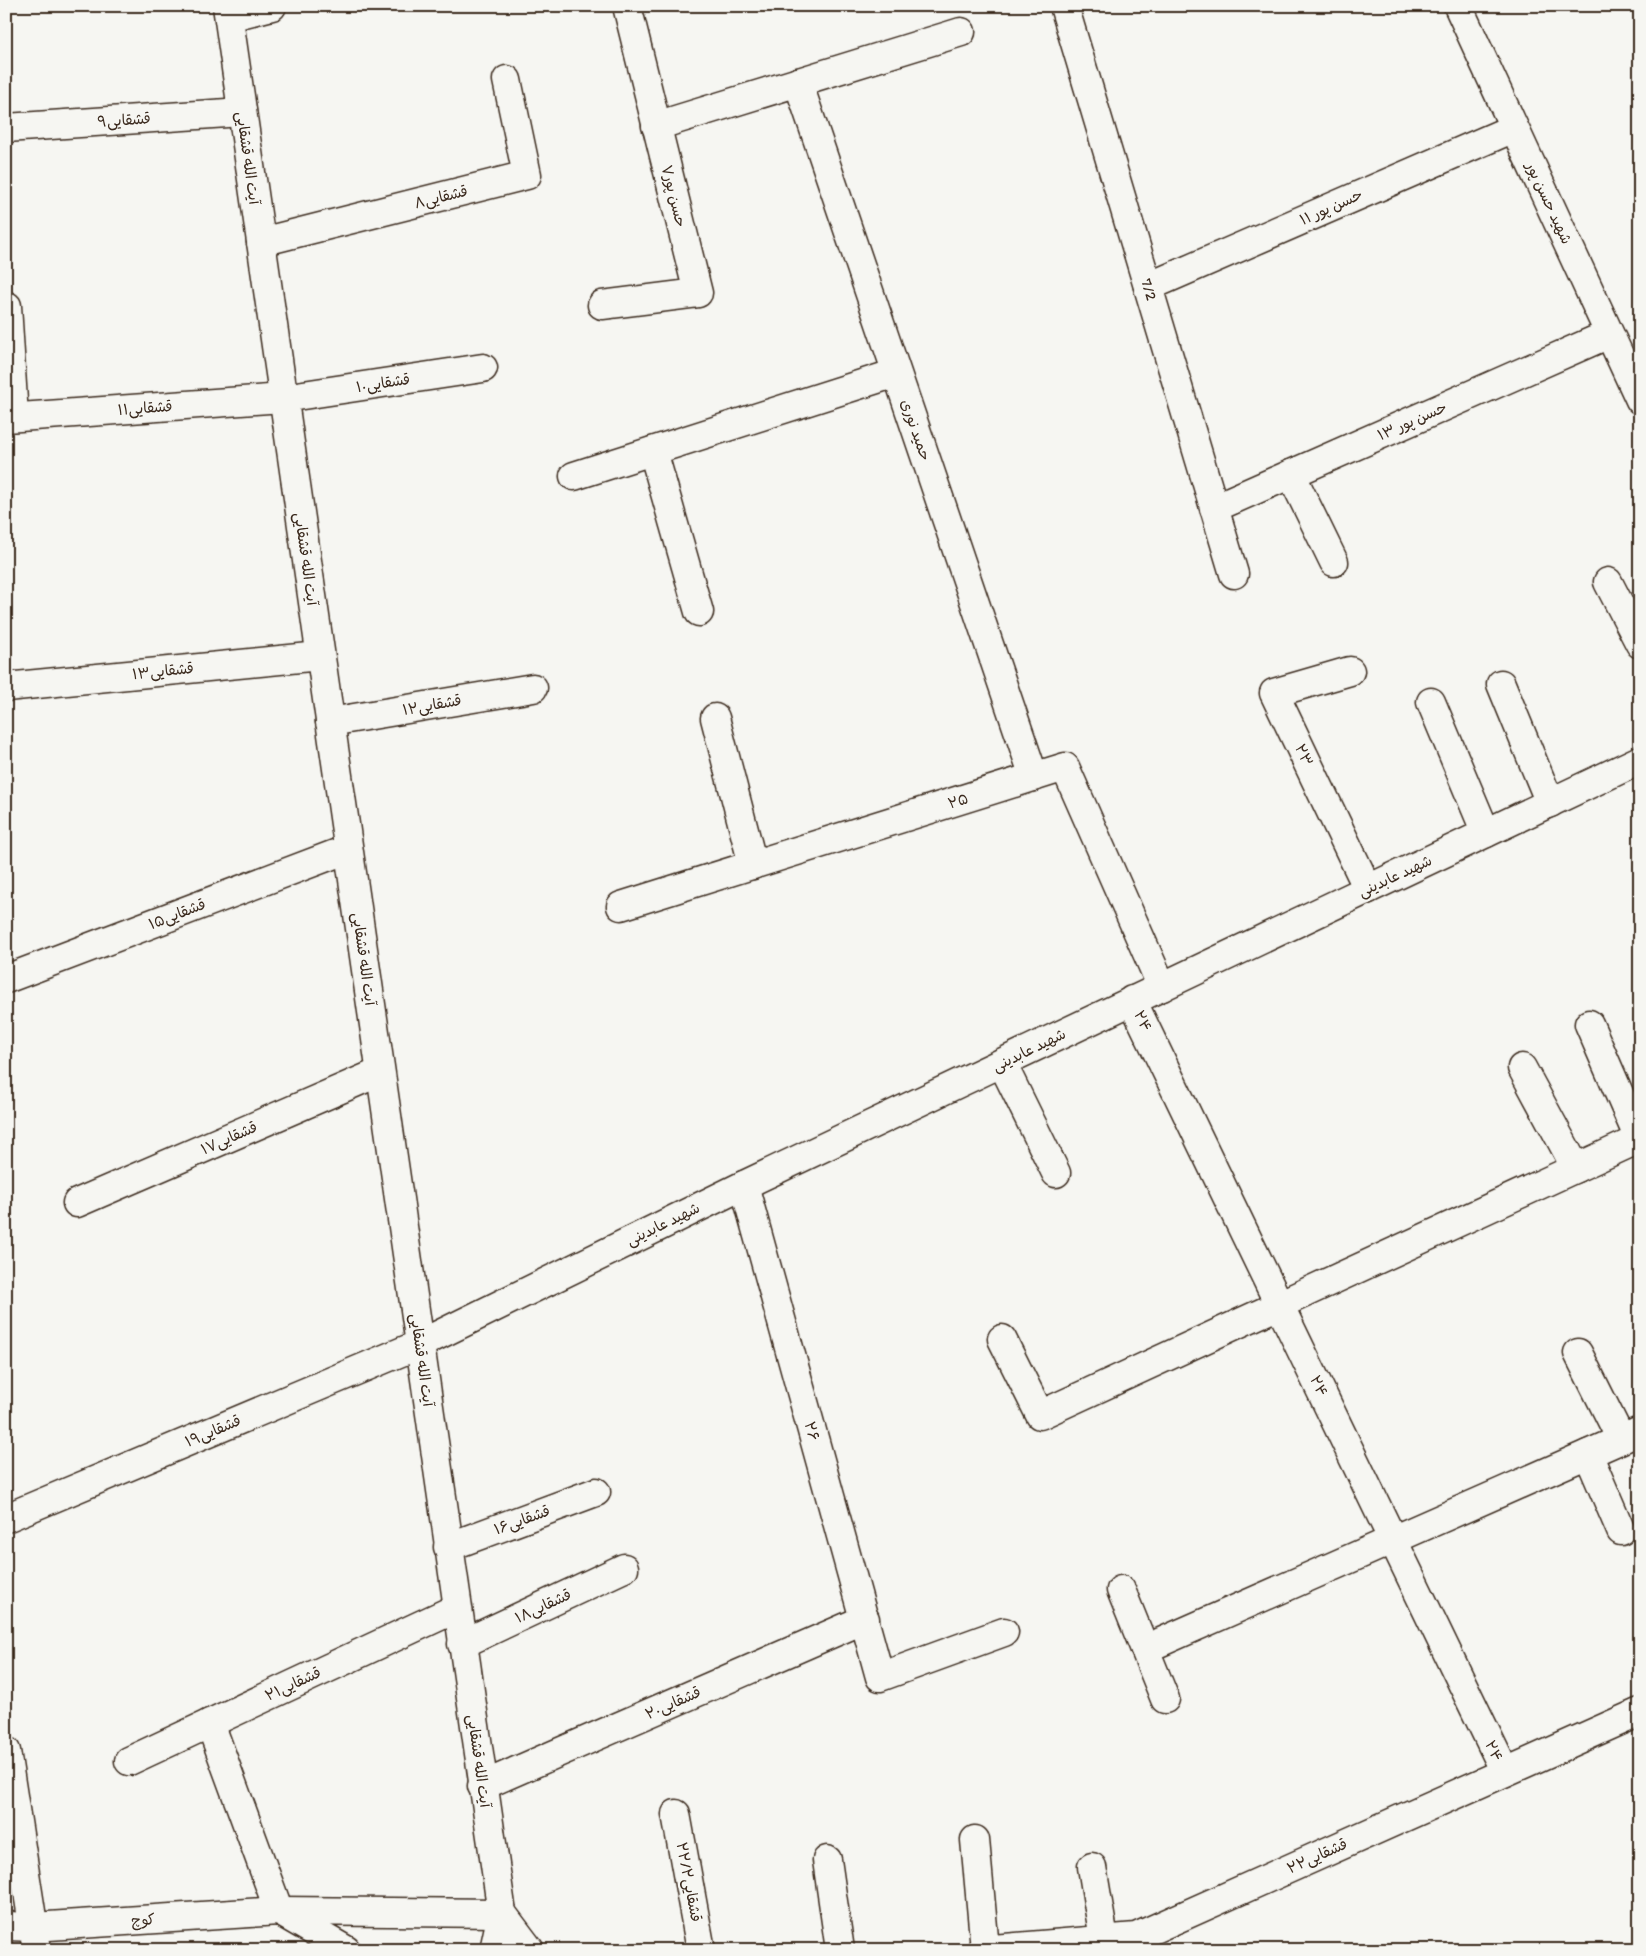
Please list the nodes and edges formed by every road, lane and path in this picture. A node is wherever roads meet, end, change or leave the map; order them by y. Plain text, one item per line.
1 (272, 6) edge
2 (627, 6) edge
3 (1064, 6) edge
4 (1458, 6) edge
5 (228, 12) edge
6 (961, 32) dead end
7 (508, 80) dead end
8 (798, 82) junction
9 (242, 112) junction
10 (656, 126) junction
11 (6, 128) edge
12 (1514, 128) junction
13 (261, 242) junction
14 (1148, 287) junction
15 (6, 306) edge
16 (602, 306) dead end
17 (1609, 334) junction
18 (483, 368) dead end
19 (896, 373) junction
20 (283, 398) junction
21 (1640, 400) edge
22 (10, 418) edge
23 (653, 451) junction
24 (1291, 474) junction
25 (574, 476) dead end
26 (1214, 508) junction
27 (1334, 562) dead end
28 (1234, 574) dead end
29 (1608, 582) dead end
30 (699, 612) dead end
31 (1640, 644) edge
32 (320, 656) junction
33 (1350, 671) dead end
34 (1501, 684) dead end
35 (6, 686) edge
36 (533, 688) dead end
37 (1431, 702) dead end
38 (715, 718) dead end
39 (330, 722) junction
40 (1640, 760) edge
41 (1034, 777) junction
42 (1550, 802) junction
43 (1486, 833) junction
44 (348, 849) junction
45 (753, 865) junction
46 (1368, 889) junction
47 (621, 906) dead end
48 (6, 979) edge
49 (1162, 987) junction
50 (1132, 1000) junction
51 (1588, 1024) dead end
52 (1002, 1063) junction
53 (1522, 1068) dead end
54 (380, 1072) junction
55 (1576, 1168) junction
56 (1056, 1173) dead end
57 (744, 1185) junction
58 (77, 1204) dead end
59 (1279, 1305) junction
60 (1002, 1339) dead end
61 (420, 1344) junction
62 (1578, 1353) dead end
63 (1631, 1435) edge
64 (1588, 1454) junction
65 (596, 1492) dead end
66 (6, 1518) edge
67 (1621, 1531) dead end
68 (1392, 1539) junction
69 (448, 1547) junction
70 (624, 1568) dead end
71 (1121, 1590) dead end
72 (457, 1608) junction
73 (865, 1619) junction
74 (1004, 1632) dead end
75 (462, 1644) junction
76 (1144, 1649) junction
77 (1165, 1699) dead end
78 (1640, 1712) edge
79 (210, 1723) junction
80 (6, 1750) edge
81 (129, 1761) dead end
82 (1505, 1772) junction
83 (482, 1786) junction
84 (676, 1814) dead end
85 (974, 1840) dead end
86 (827, 1860) dead end
87 (1092, 1867) dead end
88 (279, 1912) junction
89 (502, 1912) junction
90 (6, 1926) edge
91 (35, 1938) edge
92 (1104, 1939) junction
93 (993, 1949) edge
94 (346, 1950) edge
95 (494, 1950) edge
96 (530, 1950) edge
97 (701, 1950) edge
98 (840, 1950) edge

1 - 5 street
2 - 10 street, حسن پور۷
3 - 14 street, 7/2
4 - 12 street, شهید حسن پور
5 - 9 street, آیت الله قشقایی
6 - 8 street
7 - 13 street, ۸قشقایی
8 - 10 street
8 - 19 street, حمید نوری
9 - 11 street, ۹قشقایی
9 - 13 street, آیت الله قشقایی
10 - 16 street, حسن پور۷
12 - 14 street, ۱۱ حسن پور
12 - 17 street, شهید حسن پور
13 - 20 street, آیت الله قشقایی
14 - 26 street, 7/2
15 - 22 street
17 - 21 street, شهید حسن پور
17 - 24 street, ۱۳ حسن پور
18 - 20 street, ۱۰قشقایی
19 - 23 street
19 - 41 street, حمید نوری
20 - 22 street, ۱۱قشقایی
20 - 32 street, آیت الله قشقایی
23 - 25 street
23 - 30 street
24 - 26 street, ۱۳ حسن پور
24 - 27 street
26 - 28 street, 7/2
29 - 31 street
32 - 35 street, قشقایی۱۳
32 - 39 street, آیت الله قشقایی
33 - 46 street, ۲۳
34 - 42 street
36 - 39 street, قشقایی۱۲
37 - 43 street
38 - 45 street
39 - 44 street, آیت الله قشقایی
40 - 42 street, شهید عابدینی
41 - 45 street, ۲۵
41 - 49 street, ۲۵
42 - 43 street, شهید عابدینی
43 - 46 street, شهید عابدینی
44 - 48 street, ۱۵قشقایی
44 - 54 street, آیت الله قشقایی
45 - 47 street, ۲۵
46 - 49 street, شهید عابدینی
49 - 50 street, شهید عابدینی
50 - 52 street, شهید عابدینی
50 - 59 street, ۲۴
51 - 55 street
52 - 56 street
52 - 57 street, شهید عابدینی
53 - 55 street
54 - 58 street, ۱۷قشقایی
54 - 61 street, آیت الله قشقایی
55 - 59 street
57 - 61 street, شهید عابدینی
57 - 73 street, ۲۶
59 - 60 street
59 - 68 street, ۲۴
61 - 66 street, ۱۹قشقایی
61 - 69 street, آیت الله قشقایی
62 - 63 street
63 - 64 street
64 - 67 street
64 - 68 street
65 - 69 street, ۱۶قشقایی
68 - 76 street
68 - 82 street, ۲۴
69 - 72 street, آیت الله قشقایی
70 - 75 street, ۱۸قشقایی
71 - 76 street
72 - 75 street, آیت الله قشقایی
72 - 79 street, قشقایی۲۱
73 - 74 street, ۲۶
73 - 83 street, ۲۰قشقایی
75 - 83 street, آیت الله قشقایی
76 - 77 street
78 - 82 street, ۲۲قشقایی
79 - 81 street, قشقایی۲۱
79 - 88 street
80 - 91 street
82 - 92 street, ۲۲قشقایی
83 - 89 street, آیت الله قشقایی
84 - 97 street, ۲۲/۲قشقایی
85 - 93 street
86 - 98 street
87 - 92 street
88 - 89 street, کوچ
88 - 91 street, کوچ
88 - 94 street
89 - 95 street, آیت الله قشقایی
89 - 96 street, آیت الله قشقایی
90 - 91 street, کوچ
92 - 93 street, ۲۲قشقایی

